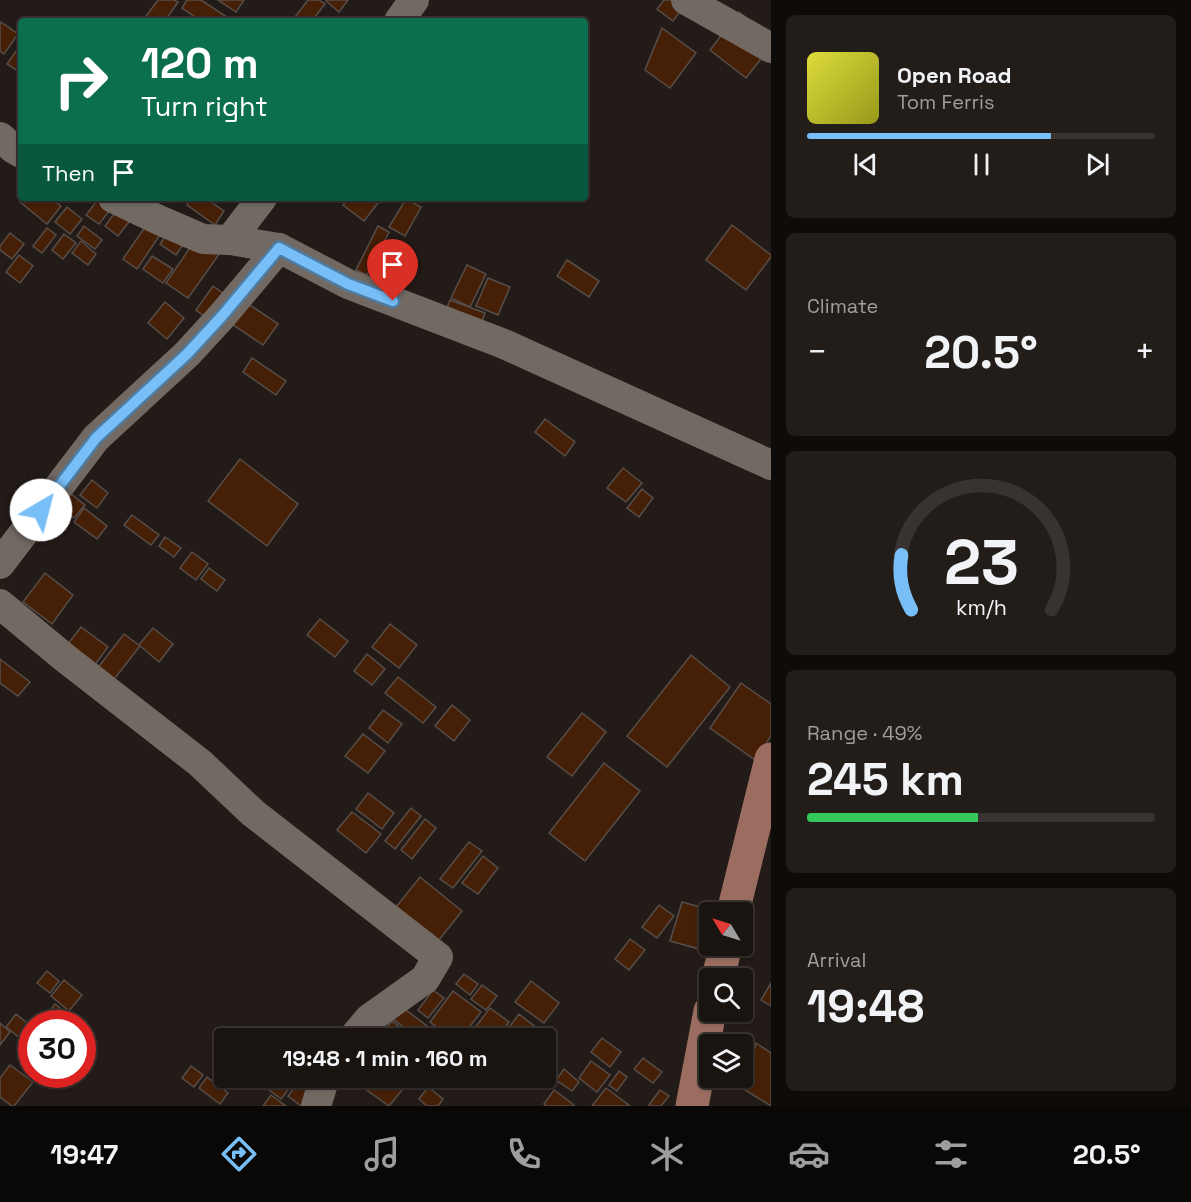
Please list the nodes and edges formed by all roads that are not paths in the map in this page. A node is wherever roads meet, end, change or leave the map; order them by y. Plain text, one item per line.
1 (414, 0) edge
2 (686, 0) edge
3 (401, 18) edge
4 (771, 48) edge
5 (0, 137) edge
6 (18, 152) edge
7 (119, 201) edge
8 (260, 201) edge
9 (230, 240) junction
10 (279, 248) junction
11 (771, 465) edge
12 (0, 564) edge
13 (0, 604) edge
14 (771, 759) edge
15 (735, 902) edge
16 (709, 1022) edge
17 (361, 1028) edge
18 (322, 1088) edge
19 (316, 1106) edge
20 (692, 1106) edge

1 - 3 street
2 - 4 street
5 - 6 street
7 - 9 street
8 - 9 street
9 - 10 street
10 - 11 street
10 - 12 street
13 - 17 street
14 - 15 main road
16 - 20 main road
18 - 19 street

